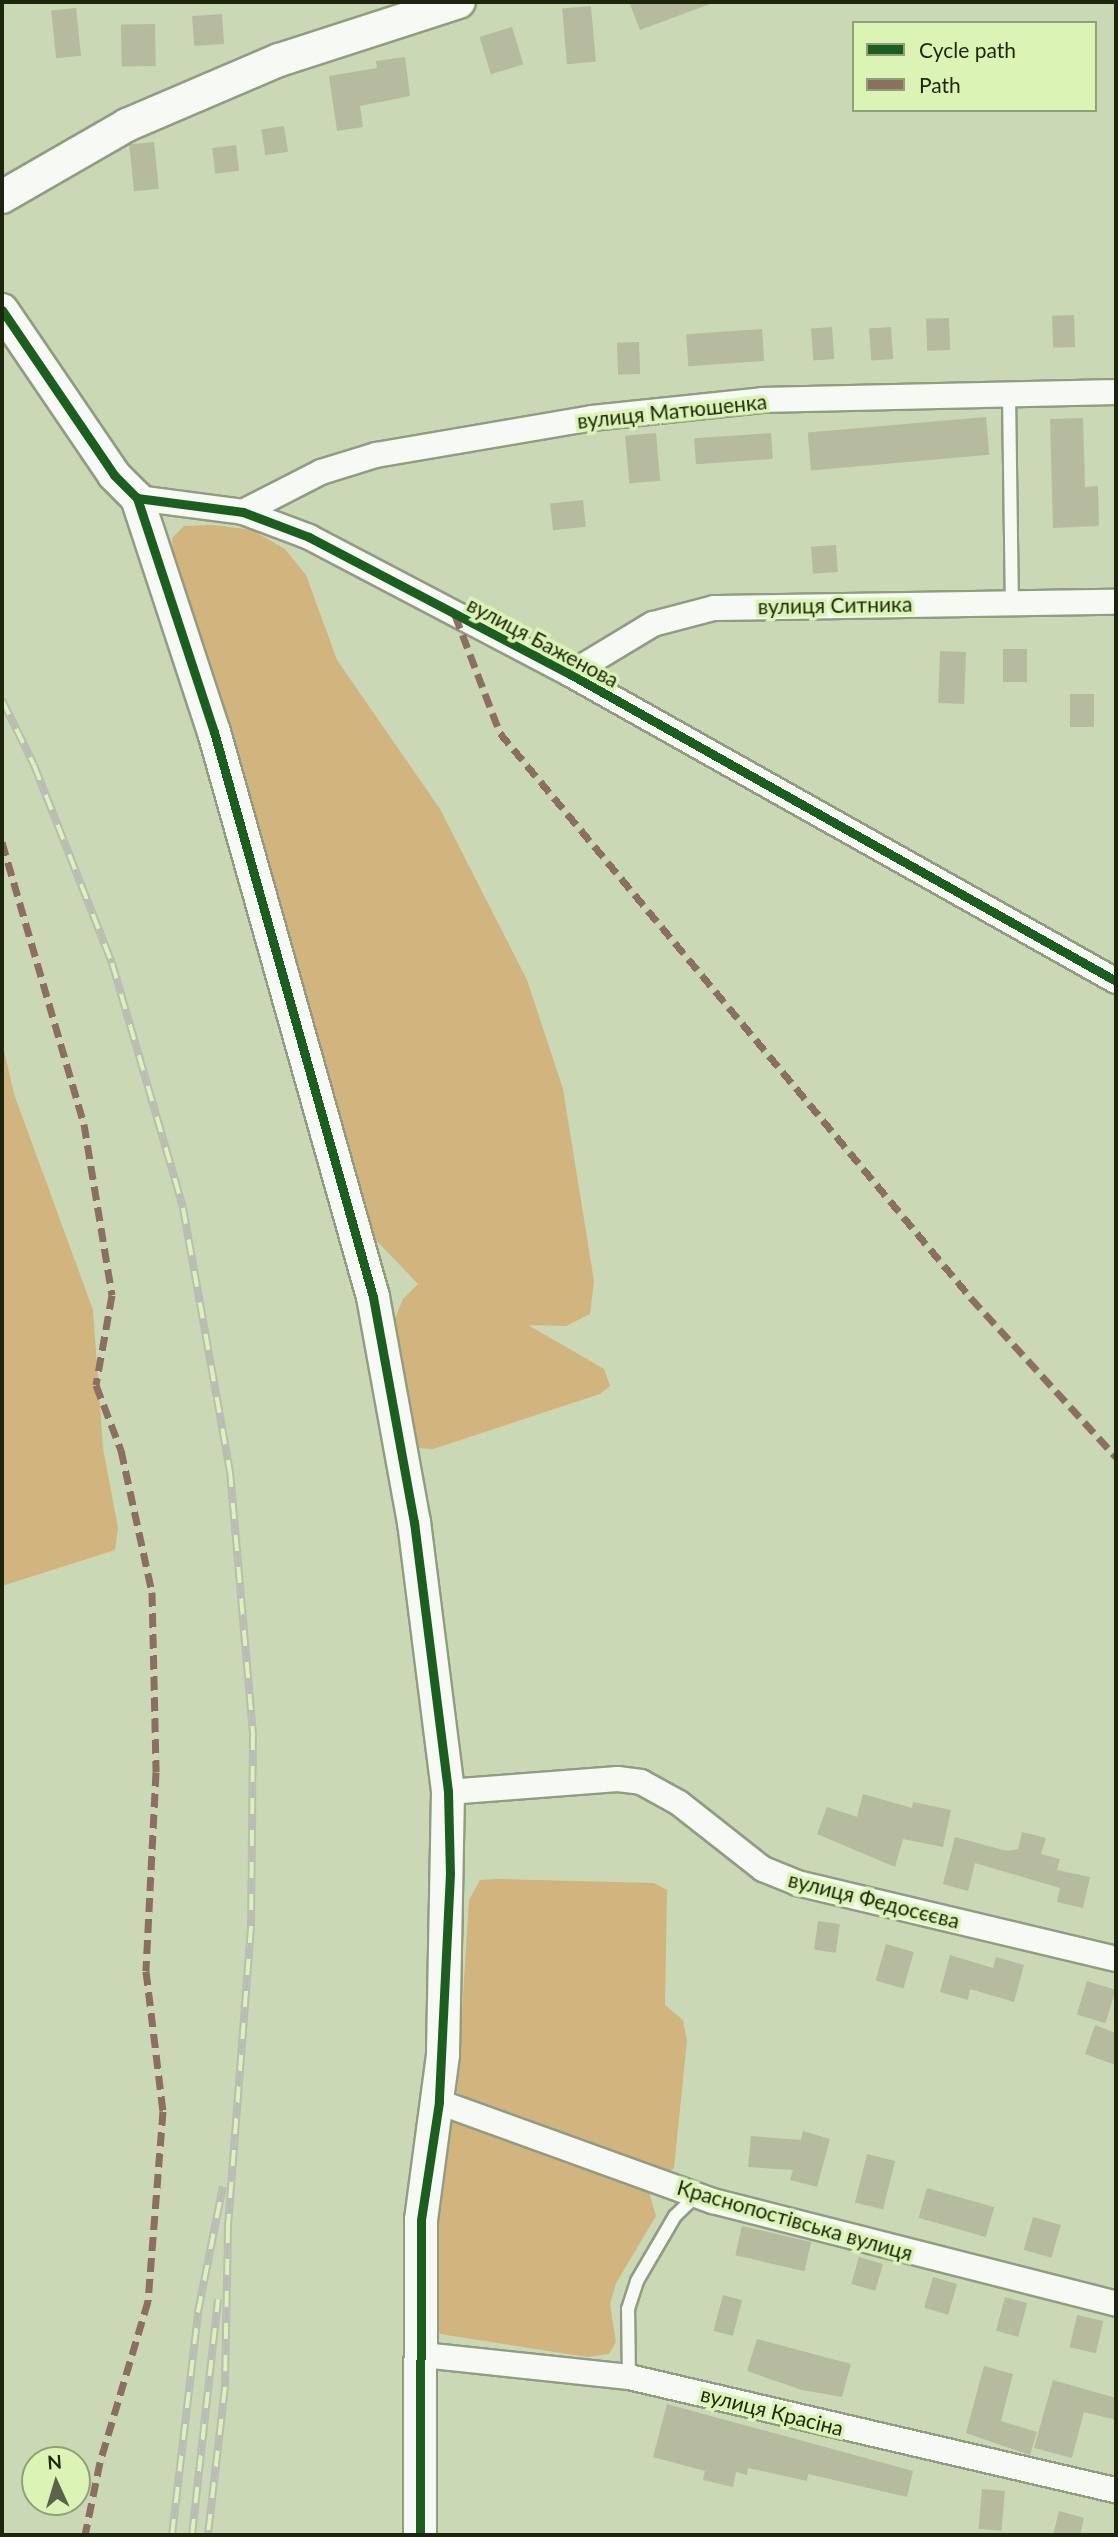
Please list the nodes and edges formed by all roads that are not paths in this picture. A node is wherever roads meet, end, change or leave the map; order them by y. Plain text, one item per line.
1 (459, 2) edge
2 (2, 197) edge
3 (2, 310) edge
4 (1116, 391) edge
5 (1009, 394) junction
6 (137, 498) junction
7 (243, 512) junction
8 (1012, 602) junction
9 (1116, 602) edge
10 (570, 674) junction
11 (1116, 981) edge
12 (448, 1792) junction
13 (1116, 1959) edge
14 (439, 2102) junction
15 (697, 2195) junction
16 (1116, 2304) edge
17 (424, 2355) junction
18 (629, 2377) junction
19 (1116, 2490) edge
20 (420, 2535) edge

1 - 2 street
3 - 6 street
4 - 5 street, вулиця Матюшенка
5 - 7 street, вулиця Матюшенка
5 - 8 lane
6 - 7 street, вулиця Баженова
6 - 12 street
7 - 10 street, вулиця Баженова
8 - 9 street, вулиця Ситника
8 - 10 street, вулиця Ситника
10 - 11 street, вулиця Баженова
12 - 13 street, вулиця Федосєєва
12 - 14 street
14 - 15 street, Краснопостівська вулиця
14 - 17 street
15 - 16 street, Краснопостівська вулиця
15 - 18 lane
17 - 18 street, вулиця Красіна
17 - 20 street
18 - 19 street, вулиця Красіна

